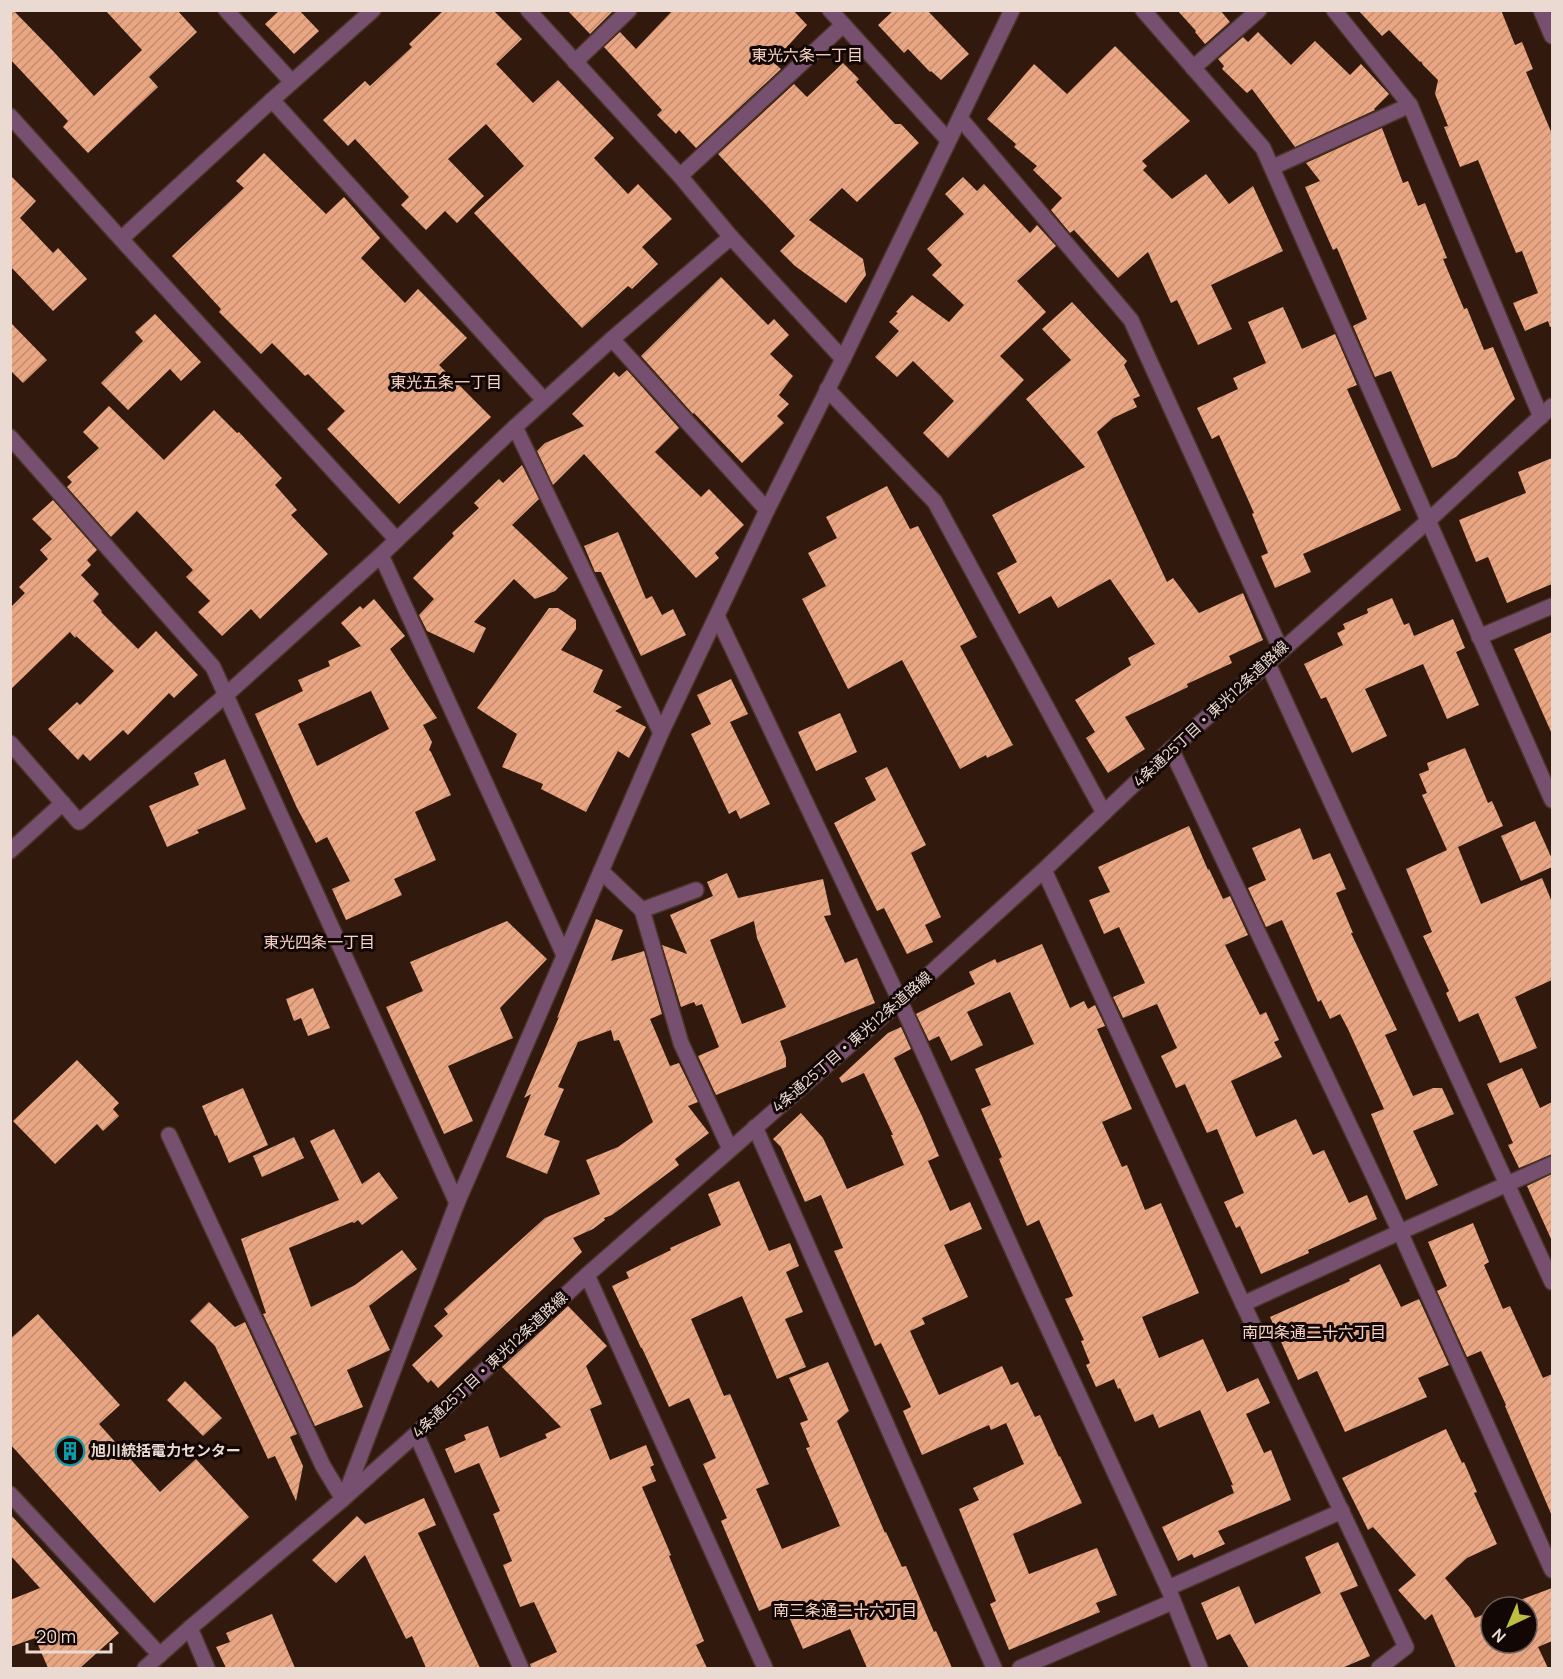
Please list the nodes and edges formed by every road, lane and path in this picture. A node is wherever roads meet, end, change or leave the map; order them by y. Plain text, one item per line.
1 (225, 10) edge
2 (373, 10) edge
3 (528, 10) edge
4 (629, 10) edge
5 (830, 10) edge
6 (1012, 10) edge
7 (1143, 10) edge
8 (1259, 10) edge
9 (1335, 10) edge
10 (1541, 10) edge
11 (843, 25) junction
12 (1552, 36) edge
13 (575, 62) junction
14 (1193, 68) junction
15 (292, 82) junction
16 (272, 100) junction
17 (1410, 105) junction
18 (10, 116) edge
19 (960, 118) junction
20 (948, 140) junction
21 (1273, 167) junction
22 (680, 177) junction
23 (731, 237) junction
24 (121, 239) junction
25 (612, 339) junction
26 (843, 359) junction
27 (827, 389) junction
28 (544, 400) junction
29 (1547, 412) edge
30 (515, 427) junction
31 (10, 437) edge
32 (767, 510) junction
33 (1429, 520) junction
34 (397, 540) junction
35 (381, 555) junction
36 (1552, 606) edge
37 (717, 616) junction
38 (1479, 637) junction
39 (1281, 650) junction
40 (1267, 662) junction
41 (227, 694) junction
42 (661, 734) junction
43 (10, 743) edge
44 (1171, 748) junction
45 (1552, 800) edge
46 (63, 803) junction
47 (1104, 813) junction
48 (10, 850) edge
49 (1044, 870) junction
50 (601, 871) junction
51 (696, 890) dead end
52 (642, 910) junction
53 (564, 955) junction
54 (900, 1001) junction
55 (755, 1127) junction
56 (169, 1135) dead end
57 (730, 1149) junction
58 (1552, 1164) edge
59 (1508, 1184) junction
60 (457, 1203) junction
61 (1400, 1232) junction
62 (587, 1275) junction
63 (1552, 1282) edge
64 (1243, 1304) junction
65 (416, 1434) junction
66 (10, 1494) edge
67 (343, 1498) junction
68 (1342, 1511) junction
69 (1552, 1570) edge
70 (1170, 1595) junction
71 (190, 1628) junction
72 (160, 1655) junction
73 (145, 1668) edge
74 (207, 1668) edge
75 (521, 1668) edge
76 (765, 1668) edge
77 (994, 1668) edge
78 (1020, 1668) edge
79 (1200, 1668) edge
80 (1379, 1668) edge

1 - 15 street
2 - 15 street
3 - 13 street
4 - 13 street
5 - 11 street
6 - 19 street
7 - 14 street
8 - 14 street
9 - 17 street
10 - 12 street
11 - 20 street
11 - 22 street
13 - 22 street
14 - 21 street
15 - 16 street
16 - 24 street
16 - 28 street
17 - 21 street
17 - 29 street
18 - 24 street
19 - 20 street
19 - 39 street
20 - 26 street
21 - 33 street
22 - 23 street
23 - 25 street
23 - 26 street
24 - 34 street
25 - 28 street
25 - 32 street
26 - 27 street
27 - 32 street
27 - 47 street
28 - 30 street
29 - 33 street, 4条通25丁目・東光12条道路線
30 - 34 street
30 - 42 street
31 - 41 street
32 - 37 street
33 - 38 street
33 - 39 street, 4条通25丁目・東光12条道路線
34 - 35 street
35 - 41 street
35 - 53 street
36 - 38 street
37 - 42 street
37 - 54 street
38 - 45 street
39 - 40 street, 4条通25丁目・東光12条道路線
40 - 44 street, 4条通25丁目・東光12条道路線
40 - 59 street
41 - 46 street
41 - 60 street
42 - 50 street
43 - 46 street
44 - 47 street, 4条通25丁目・東光12条道路線
44 - 61 street
46 - 48 street
47 - 49 street, 4条通25丁目・東光12条道路線
49 - 54 street, 4条通25丁目・東光12条道路線
49 - 64 street
50 - 52 street
50 - 53 street
51 - 52 street
52 - 57 street
53 - 60 street
54 - 55 street, 4条通25丁目・東光12条道路線
54 - 70 street
55 - 57 street, 4条通25丁目・東光12条道路線
55 - 77 street
56 - 67 street
57 - 62 street, 4条通25丁目・東光12条道路線
58 - 59 street
59 - 61 street
59 - 63 street
60 - 67 street
61 - 64 street
61 - 69 street
62 - 65 street, 4条通25丁目・東光12条道路線
62 - 76 street
64 - 68 street
65 - 67 street, 4条通25丁目・東光12条道路線
65 - 75 street
66 - 72 street
67 - 71 street, 4条通25丁目・東光12条道路線
68 - 70 street
68 - 80 street
70 - 78 street
70 - 79 street
71 - 72 street, 4条通25丁目・東光12条道路線
71 - 74 street
72 - 73 street, 4条通25丁目・東光12条道路線

